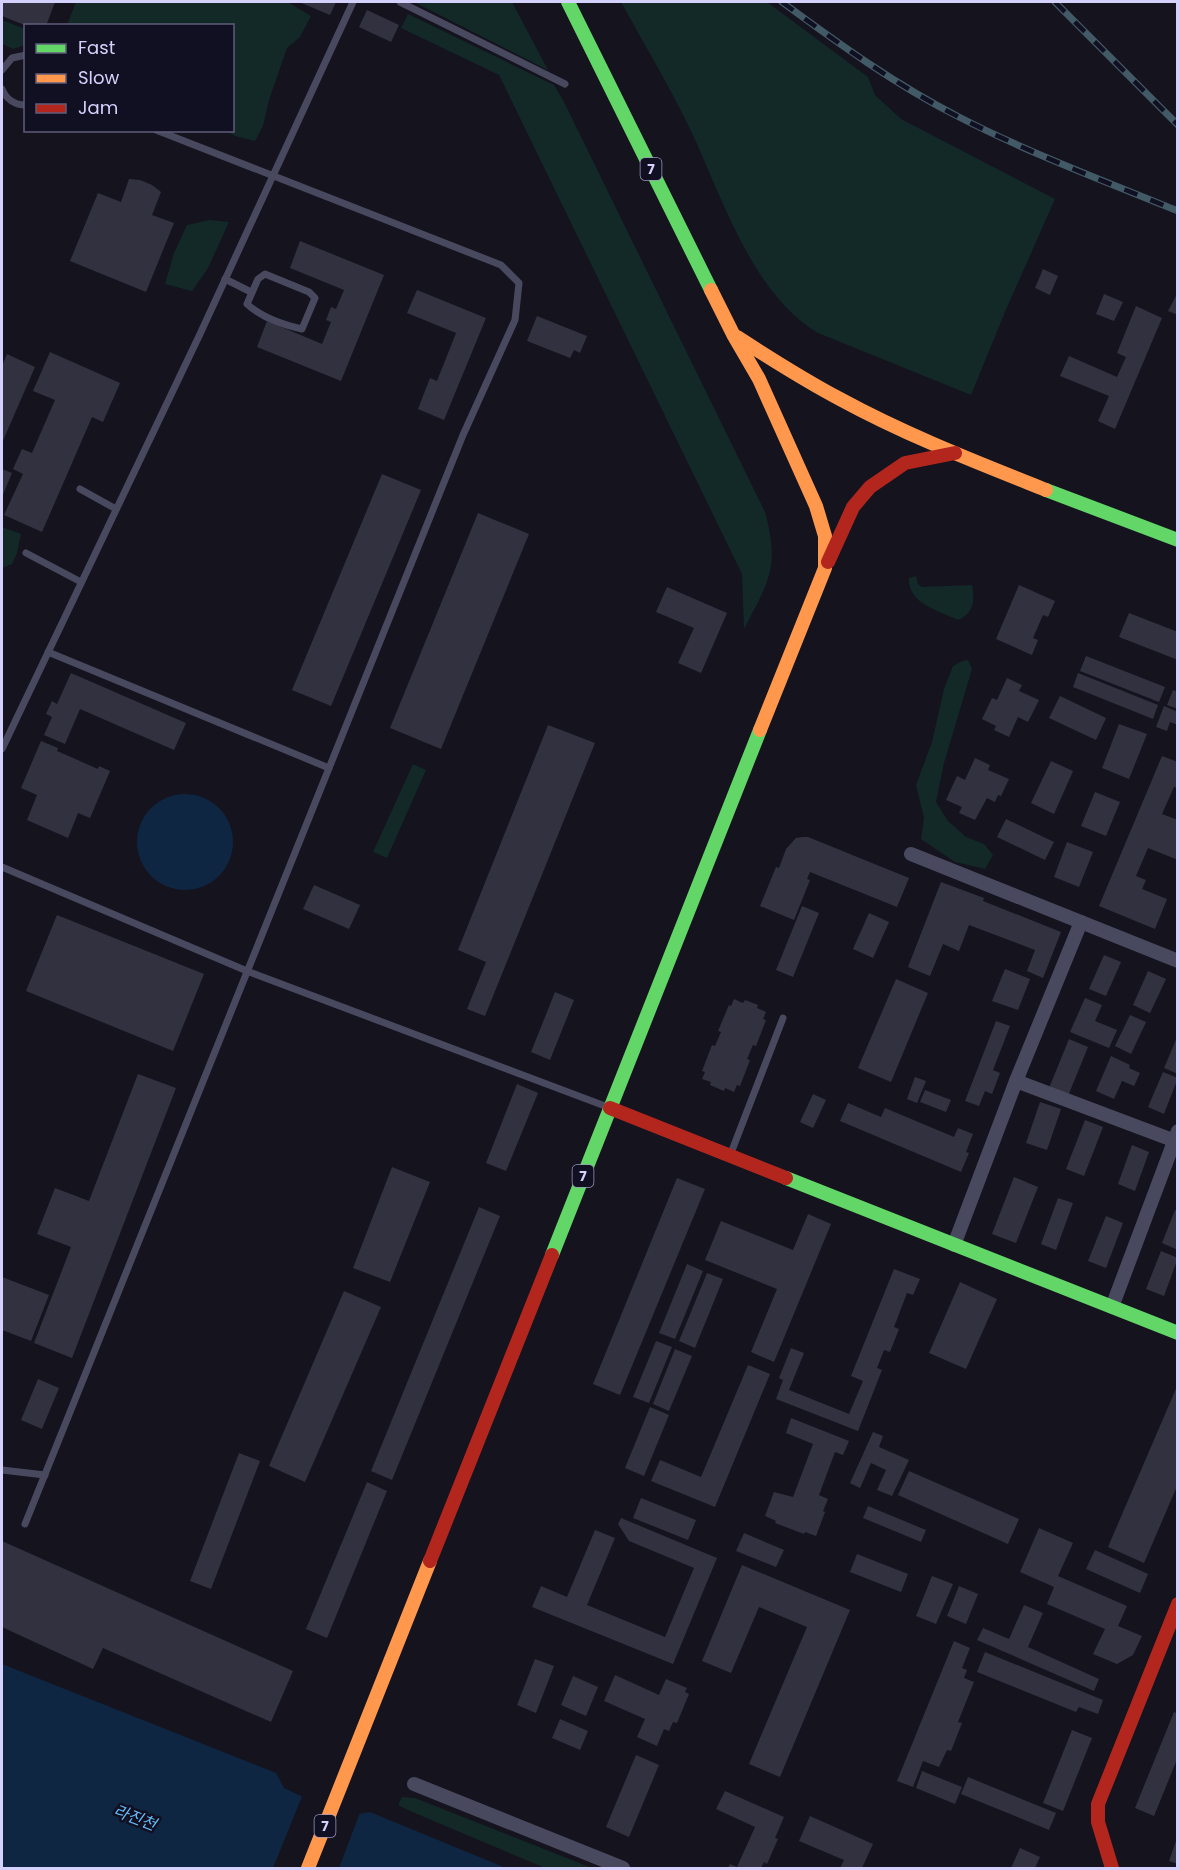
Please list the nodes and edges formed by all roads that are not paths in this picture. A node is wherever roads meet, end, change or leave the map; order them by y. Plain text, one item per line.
1 (353, 2) edge
2 (400, 2) edge
3 (568, 2) edge
4 (24, 55) edge
5 (2, 70) edge
6 (565, 84) dead end
7 (2, 89) edge
8 (24, 105) edge
9 (161, 132) edge
10 (273, 174) junction
11 (225, 279) junction
12 (251, 292) junction
13 (735, 336) junction
14 (955, 453) junction
15 (80, 489) dead end
16 (116, 509) junction
17 (1178, 540) edge
18 (26, 553) dead end
19 (825, 568) junction
20 (81, 582) junction
21 (48, 652) junction
22 (2, 749) edge
23 (329, 768) junction
24 (911, 854) dead end
25 (2, 867) edge
26 (1081, 922) junction
27 (1178, 961) edge
28 (247, 971) junction
29 (783, 1018) dead end
30 (1016, 1082) junction
31 (610, 1108) junction
32 (1176, 1138) edge
33 (730, 1156) junction
34 (954, 1245) junction
35 (1112, 1307) junction
36 (1178, 1334) edge
37 (2, 1470) edge
38 (45, 1475) junction
39 (25, 1524) dead end
40 (1178, 1604) edge
41 (414, 1784) dead end
42 (308, 1869) edge
43 (623, 1869) edge
44 (1112, 1869) edge

1 - 10 lane
2 - 6 lane
3 - 13 main road, 7
4 - 5 lane
7 - 8 lane
9 - 10 lane
10 - 11 lane
10 - 23 lane
11 - 12 lane
11 - 16 lane
12 - 12 lane
13 - 14 main road
13 - 19 main road, 7
14 - 17 main road
14 - 19 main road
15 - 16 lane
16 - 20 lane
18 - 20 lane
19 - 31 main road, 7
20 - 21 lane
21 - 22 lane
21 - 23 lane
23 - 28 lane
24 - 26 street
25 - 28 lane
26 - 27 street
26 - 30 street
28 - 31 lane
28 - 38 lane
29 - 33 lane
30 - 32 street
30 - 34 street
31 - 33 main road
31 - 42 main road, 7
32 - 35 street
33 - 34 main road
34 - 35 main road
35 - 36 main road
37 - 38 lane
38 - 39 lane
40 - 44 main road
41 - 43 street

